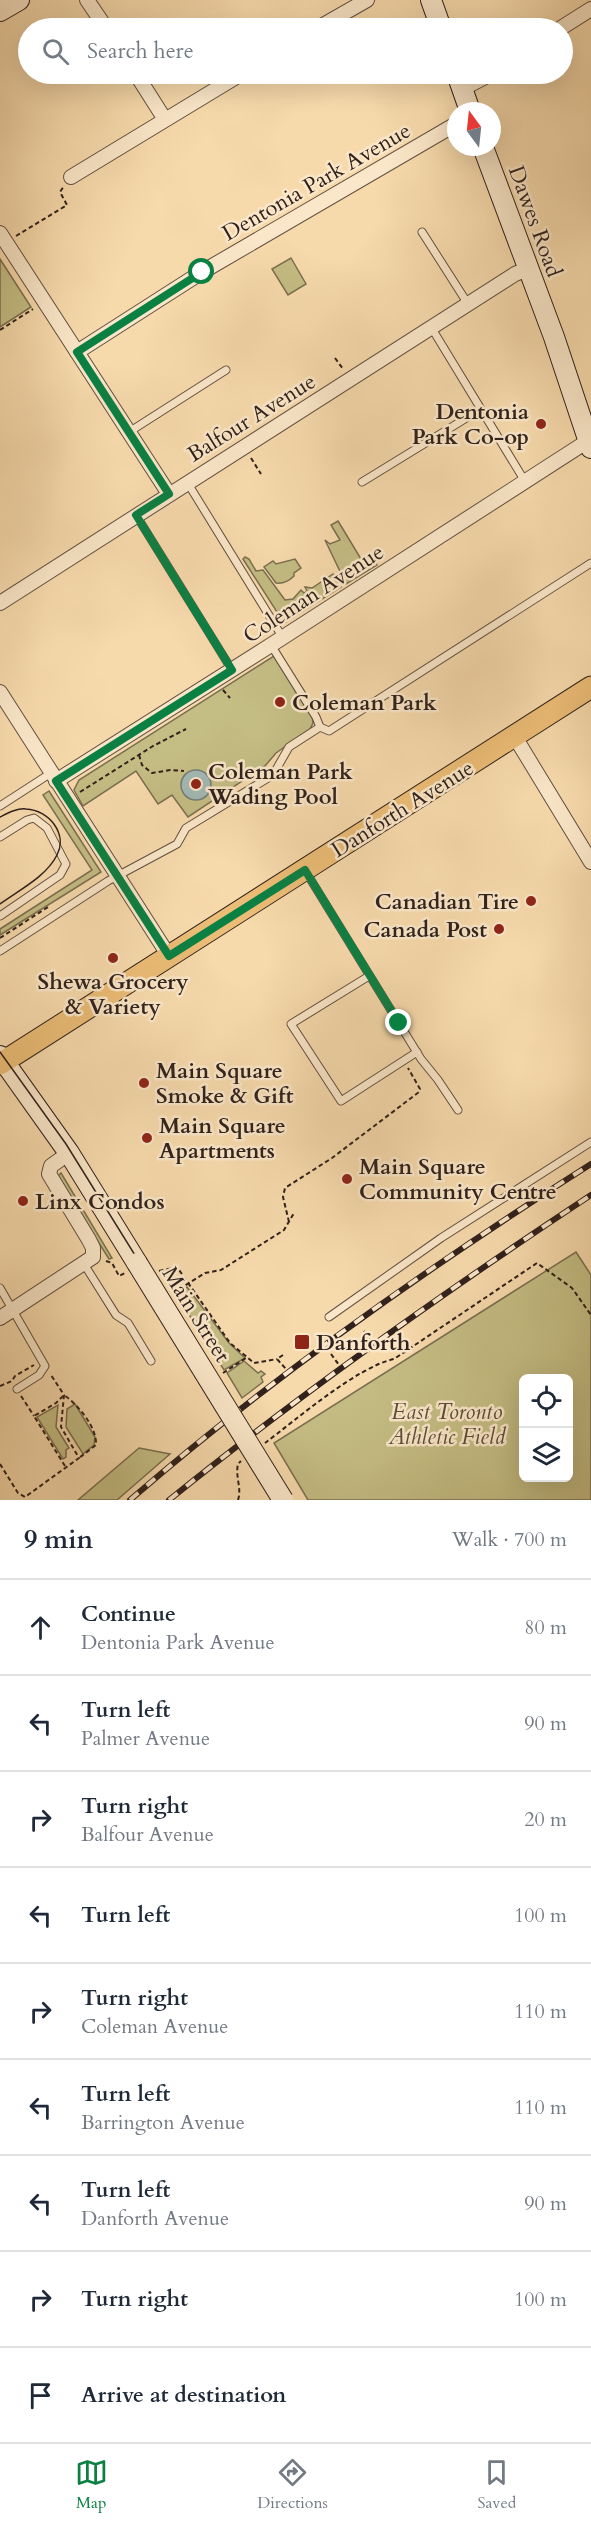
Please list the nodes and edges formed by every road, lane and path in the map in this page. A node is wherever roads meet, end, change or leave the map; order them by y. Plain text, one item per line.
1 (19, 0) edge
2 (87, 0) edge
3 (368, 0) edge
4 (431, 0) edge
5 (591, 9) edge
6 (0, 12) edge
7 (99, 18) edge
8 (336, 18) edge
9 (437, 18) edge
10 (573, 20) edge
11 (142, 84) edge
12 (224, 84) edge
13 (461, 84) edge
14 (467, 102) edge
15 (164, 118) junction
16 (447, 129) edge
17 (486, 156) edge
18 (71, 177) joint
19 (422, 232) dead end
20 (3, 238) edge
21 (527, 269) junction
22 (44, 302) junction
23 (468, 304) junction
24 (431, 327) junction
25 (0, 330) edge
26 (77, 352) junction
27 (335, 358) dead end
28 (226, 370) dead end
29 (345, 372) dead end
30 (481, 409) junction
31 (129, 432) junction
32 (590, 443) edge
33 (248, 454) dead end
34 (261, 474) dead end
35 (187, 482) junction
36 (362, 482) dead end
37 (526, 483) junction
38 (169, 494) junction
39 (136, 515) junction
40 (591, 563) edge
41 (0, 603) edge
42 (277, 641) junction
43 (232, 670) junction
44 (222, 687) dead end
45 (591, 687) edge
46 (0, 692) edge
47 (230, 698) dead end
48 (320, 727) junction
49 (186, 729) dead end
50 (514, 737) junction
51 (149, 741) dead end
52 (153, 746) junction
53 (139, 755) junction
54 (114, 763) dead end
55 (118, 768) junction
56 (184, 771) dead end
57 (54, 777) junction
58 (76, 795) dead end
59 (0, 806) edge
60 (0, 837) edge
61 (591, 862) edge
62 (305, 870) junction
63 (117, 877) junction
64 (0, 916) edge
65 (0, 951) edge
66 (169, 956) junction
67 (369, 976) junction
68 (417, 1052) junction
69 (1, 1061) edge
70 (412, 1077) dead end
71 (458, 1110) dead end
72 (591, 1142) edge
73 (69, 1153) junction
74 (294, 1213) dead end
75 (289, 1222) junction
76 (92, 1260) junction
77 (131, 1268) junction
78 (159, 1271) dead end
79 (187, 1284) junction
80 (0, 1288) edge
81 (173, 1293) dead end
82 (12, 1310) junction
83 (591, 1316) edge
84 (328, 1317) dead end
85 (0, 1318) edge
86 (364, 1330) dead end
87 (352, 1339) dead end
88 (371, 1341) dead end
89 (359, 1350) dead end
90 (331, 1354) dead end
91 (283, 1355) dead end
92 (248, 1358) junction
93 (277, 1359) junction
94 (151, 1361) dead end
95 (35, 1364) dead end
96 (339, 1365) dead end
97 (45, 1366) junction
98 (286, 1369) dead end
99 (224, 1373) dead end
100 (347, 1376) dead end
101 (350, 1380) junction
102 (12, 1382) junction
103 (0, 1386) edge
104 (17, 1389) junction
105 (64, 1395) junction
106 (34, 1416) junction
107 (262, 1445) dead end
108 (246, 1457) dead end
109 (79, 1458) junction
110 (0, 1464) edge
111 (65, 1467) junction
112 (238, 1500) edge
113 (284, 1500) edge

1 - 6 street
2 - 7 street
3 - 8 street
4 - 9 street
5 - 10 street
11 - 15 street
12 - 15 street
13 - 14 street
15 - 18 street
16 - 26 street, Dentonia Park Avenue
17 - 21 street, Dawes Road
18 - 20 path
19 - 23 lane
20 - 22 street
21 - 23 street, Balfour Avenue
21 - 32 street, Dawes Road
22 - 25 path
22 - 26 street
23 - 24 street, Balfour Avenue
24 - 30 lane
24 - 35 street, Balfour Avenue
26 - 31 street
27 - 29 path
28 - 31 lane
30 - 36 lane
30 - 37 lane
31 - 38 street
32 - 37 street, Coleman Avenue
33 - 34 path
35 - 38 street, Balfour Avenue
35 - 42 lane
37 - 42 street, Coleman Avenue
38 - 39 street, Balfour Avenue
39 - 41 street, Balfour Avenue
39 - 43 lane
40 - 48 lane
42 - 43 street, Coleman Avenue
42 - 48 lane
43 - 57 street, Coleman Avenue
44 - 47 path
45 - 50 main road, Danforth Avenue
46 - 57 street
48 - 63 lane
49 - 52 path
50 - 61 street
50 - 62 main road, Danforth Avenue
51 - 52 path
52 - 53 path
53 - 55 path
53 - 56 path
54 - 55 path
55 - 58 path
57 - 59 lane
57 - 63 street
60 - 64 lane
62 - 66 main road, Danforth Avenue
62 - 67 lane
63 - 65 lane
63 - 66 street
66 - 69 main road, Danforth Avenue
67 - 68 lane
67 - 68 lane
68 - 71 lane
69 - 73 street, Main Street
70 - 75 path
72 - 84 lane
73 - 76 street
73 - 77 street, Main Street
74 - 75 path
75 - 79 path
76 - 77 path
76 - 82 street
76 - 94 lane
77 - 113 street, Main Street, bridge
78 - 79 path
79 - 81 path
79 - 92 path
80 - 82 lane
82 - 85 street
82 - 97 lane
83 - 101 path
86 - 88 path
87 - 89 path
90 - 96 path
91 - 93 path
92 - 93 path
92 - 99 path
93 - 98 path
95 - 102 path
97 - 104 lane
97 - 105 path
100 - 101 path
101 - 107 path
102 - 103 path
102 - 104 path
104 - 106 path
105 - 106 path
105 - 109 path
105 - 109 path
106 - 111 path
108 - 112 path
109 - 111 path
110 - 111 path

